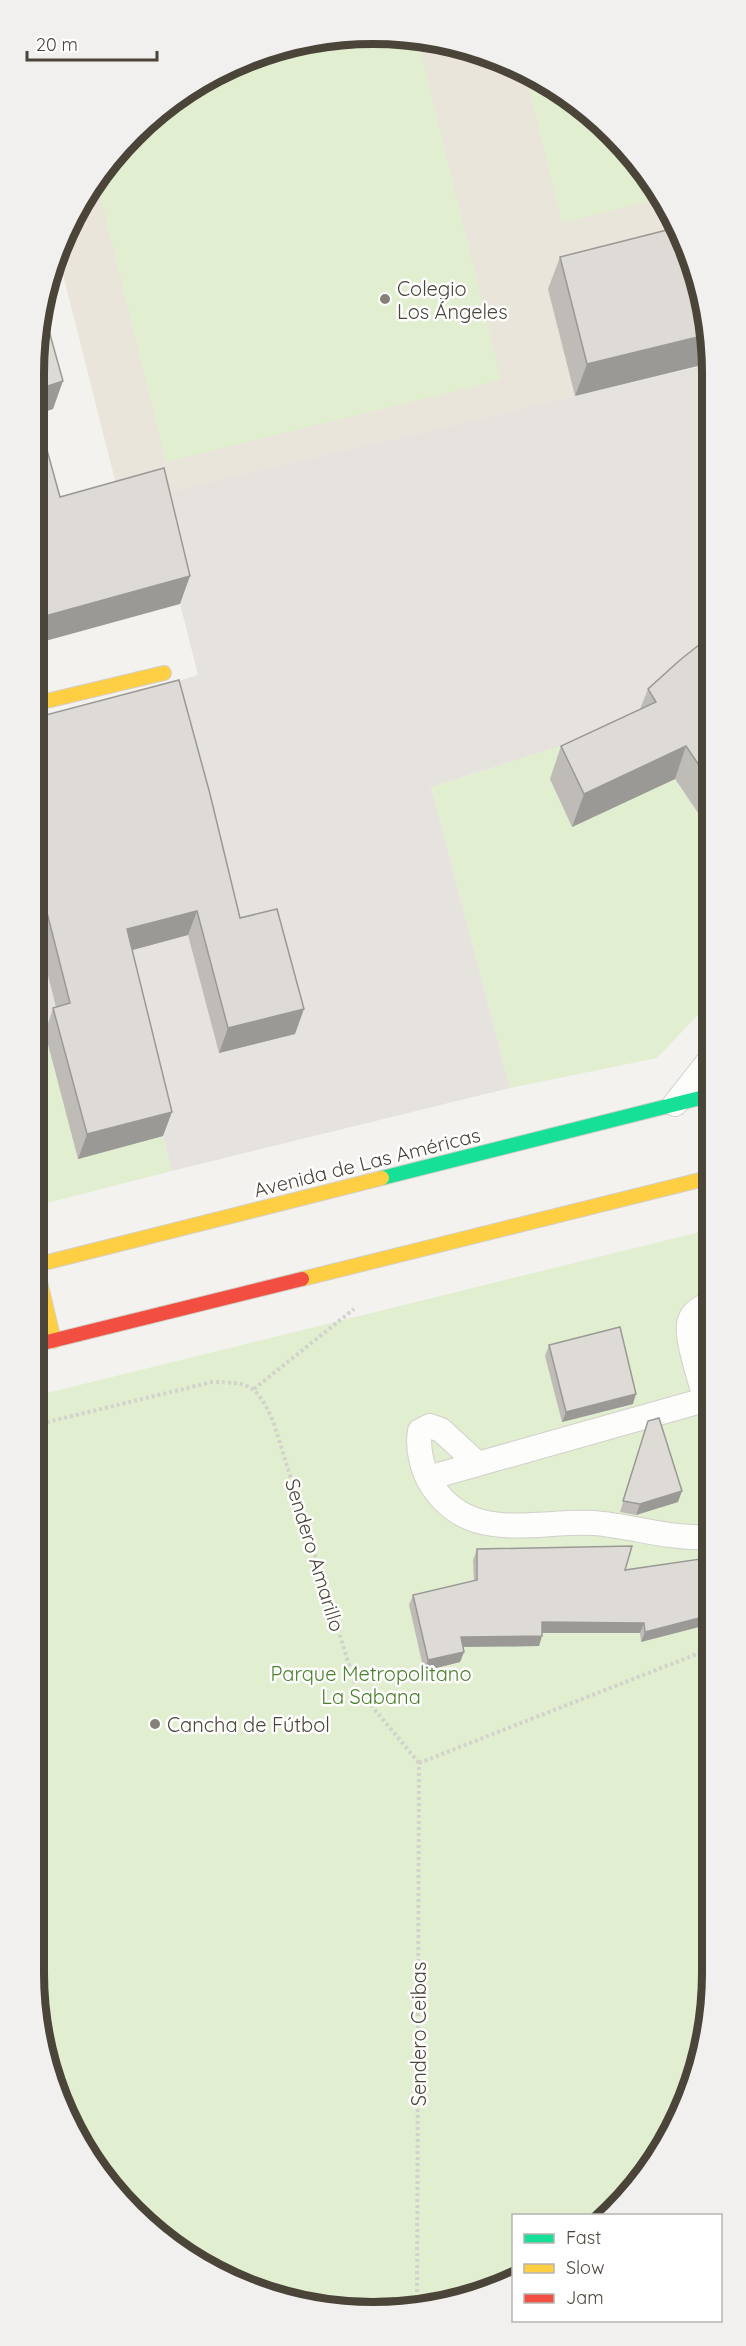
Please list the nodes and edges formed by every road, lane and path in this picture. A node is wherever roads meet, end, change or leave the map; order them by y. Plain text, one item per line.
1 (164, 673) dead end
2 (44, 702) edge
3 (702, 1070) edge
4 (702, 1097) edge
5 (675, 1104) junction
6 (702, 1179) edge
7 (44, 1263) edge
8 (44, 1299) edge
9 (356, 1307) dead end
10 (702, 1308) edge
11 (54, 1341) junction
12 (44, 1343) edge
13 (702, 1384) edge
14 (254, 1389) junction
15 (702, 1403) edge
16 (44, 1423) edge
17 (478, 1464) junction
18 (428, 1478) junction
19 (702, 1537) edge
20 (702, 1652) edge
21 (418, 1763) junction
22 (417, 2300) edge

1 - 2 main road
3 - 5 lane
4 - 5 main road, Avenida de Las Américas
5 - 7 main road, Avenida de Las Américas
6 - 11 main road
8 - 11 main road
9 - 14 path
10 - 13 lane
11 - 12 main road
14 - 16 path
14 - 21 path, Sendero Amarillo
15 - 17 lane
17 - 18 lane
17 - 18 lane
18 - 19 lane
20 - 21 path
21 - 22 path, Sendero Ceibas

